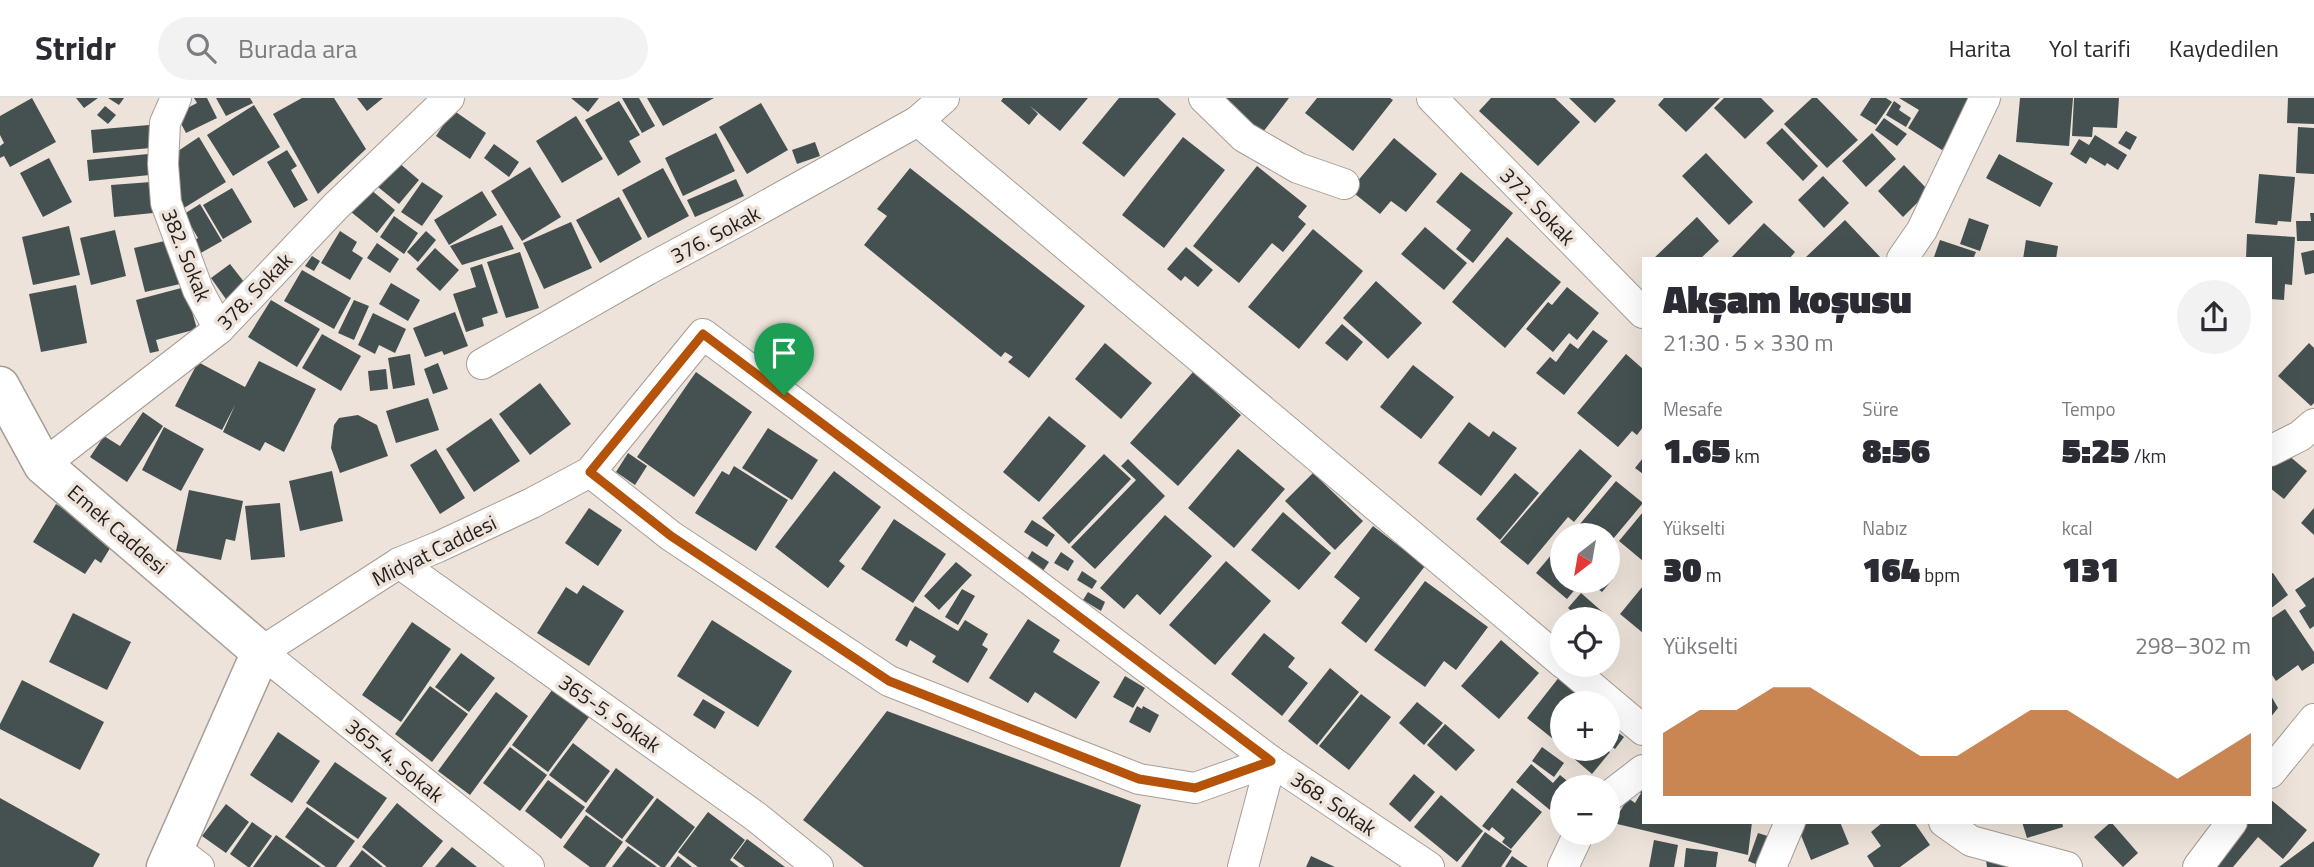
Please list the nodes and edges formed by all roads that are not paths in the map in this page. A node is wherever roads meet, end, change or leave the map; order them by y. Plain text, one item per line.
1 (176, 98) edge
2 (449, 98) edge
3 (944, 98) edge
4 (1204, 98) edge
5 (1432, 98) edge
6 (1985, 98) edge
7 (918, 121) junction
8 (1344, 184) dead end
9 (1903, 257) edge
10 (1642, 312) edge
11 (219, 329) junction
12 (703, 334) joint
13 (482, 364) dead end
14 (0, 386) edge
15 (2314, 424) edge
16 (2272, 450) edge
17 (43, 465) junction
18 (590, 472) junction
19 (399, 563) junction
20 (261, 652) junction
21 (1550, 652) edge
22 (1580, 677) edge
23 (2314, 719) edge
24 (1642, 729) edge
25 (1271, 761) junction
26 (1642, 771) edge
27 (2272, 771) edge
28 (1620, 788) edge
29 (1789, 824) edge
30 (1946, 824) edge
31 (2230, 824) edge
32 (1573, 845) edge
33 (1975, 854) edge
34 (180, 861) edge
35 (530, 867) edge
36 (818, 867) edge
37 (1243, 867) edge
38 (1429, 867) edge
39 (1563, 867) edge
40 (1771, 867) edge
41 (2067, 867) edge
42 (2198, 867) edge

1 - 11 street, 382. Sokak
2 - 11 street, 378. Sokak
3 - 7 street, 376. Sokak
4 - 8 street
5 - 10 street, 372. Sokak
6 - 9 street
7 - 13 street, 376. Sokak
7 - 21 street
11 - 17 street, 378. Sokak
12 - 18 street, Midyat Caddesi
12 - 25 street, 368. Sokak
14 - 17 street, Emek Caddesi
15 - 16 street
17 - 20 street, Emek Caddesi
18 - 19 street, Midyat Caddesi
18 - 25 street
19 - 20 street, Midyat Caddesi
19 - 36 street, 365-5. Sokak
20 - 34 street
20 - 35 street, 365-4. Sokak
22 - 24 street
23 - 27 street
25 - 37 street
25 - 38 street, 368. Sokak
26 - 28 street
29 - 40 street
30 - 33 street
31 - 42 street
32 - 39 street
33 - 41 street

